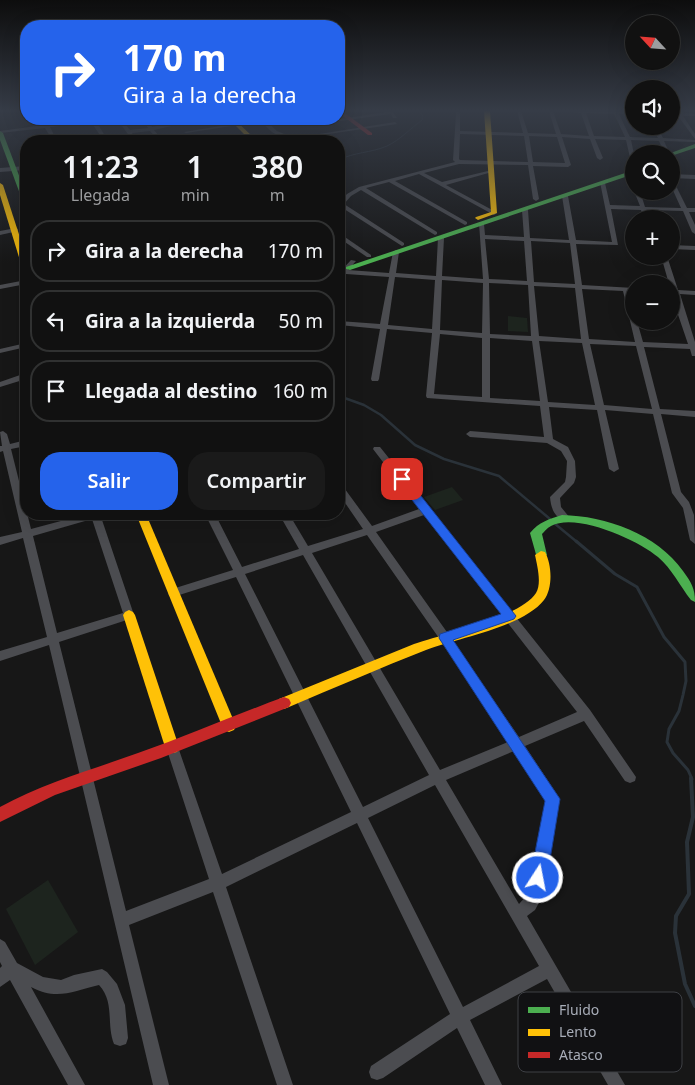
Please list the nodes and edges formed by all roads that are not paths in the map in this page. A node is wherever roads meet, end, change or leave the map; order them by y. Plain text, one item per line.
1 (459, 162) joint
2 (490, 162) edge
3 (567, 162) edge
4 (530, 164) junction
5 (490, 166) junction
6 (20, 168) edge
7 (0, 170) edge
8 (420, 173) junction
9 (625, 173) edge
10 (625, 174) edge
11 (680, 177) edge
12 (695, 177) edge
13 (391, 180) junction
14 (602, 183) junction
15 (442, 184) junction
16 (0, 188) edge
17 (361, 188) junction
18 (565, 196) junction
19 (345, 199) edge
20 (536, 199) junction
21 (680, 199) edge
22 (640, 200) edge
23 (607, 207) junction
24 (642, 207) junction
25 (345, 209) edge
26 (684, 209) junction
27 (524, 210) junction
28 (643, 210) edge
29 (695, 210) edge
30 (494, 213) junction
31 (465, 223) junction
32 (481, 224) junction
33 (16, 230) junction
34 (695, 232) edge
35 (0, 233) edge
36 (438, 236) junction
37 (482, 237) junction
38 (345, 239) edge
39 (526, 239) junction
40 (573, 243) junction
41 (20, 245) edge
42 (680, 247) edge
43 (399, 248) junction
44 (695, 248) edge
45 (369, 256) junction
46 (348, 267) junction
47 (393, 275) junction
48 (345, 276) edge
49 (439, 278) junction
50 (486, 280) junction
51 (20, 283) edge
52 (529, 283) junction
53 (578, 286) junction
54 (0, 287) edge
55 (625, 290) edge
56 (680, 292) edge
57 (695, 293) edge
58 (680, 309) edge
59 (345, 324) edge
60 (383, 328) junction
61 (637, 330) edge
62 (436, 332) junction
63 (487, 336) junction
64 (534, 337) junction
65 (585, 340) junction
66 (639, 344) junction
67 (20, 347) edge
68 (694, 350) edge
69 (0, 351) edge
70 (20, 378) edge
71 (376, 379) dead end
72 (0, 385) edge
73 (486, 400) junction
74 (544, 404) junction
75 (600, 408) junction
76 (656, 411) junction
77 (695, 414) edge
78 (3, 434) dead end
79 (470, 434) dead end
80 (549, 440) junction
81 (20, 445) edge
82 (3, 449) edge
83 (377, 449) dead end
84 (614, 469) dead end
85 (677, 493) junction
86 (345, 496) edge
87 (695, 500) edge
88 (427, 510) junction
89 (20, 511) edge
90 (565, 518) junction
91 (22, 520) edge
92 (73, 520) edge
93 (97, 520) edge
94 (143, 520) edge
95 (213, 520) edge
96 (287, 520) edge
97 (368, 531) junction
98 (26, 533) junction
99 (695, 540) edge
100 (0, 541) edge
101 (306, 552) junction
102 (237, 572) junction
103 (173, 593) junction
104 (695, 596) edge
105 (129, 615) junction
106 (510, 616) junction
107 (445, 638) junction
108 (54, 639) junction
109 (0, 656) edge
110 (372, 666) junction
111 (300, 696) junction
112 (586, 714) junction
113 (229, 726) junction
114 (516, 745) junction
115 (172, 747) junction
116 (630, 777) dead end
117 (85, 778) junction
118 (437, 778) junction
119 (360, 813) junction
120 (0, 815) edge
121 (218, 883) junction
122 (518, 914) junction
123 (120, 921) junction
124 (0, 947) edge
125 (549, 969) junction
126 (6, 974) edge
127 (562, 992) edge
128 (460, 1017) junction
129 (120, 1038) dead end
130 (377, 1072) dead end
131 (609, 1072) edge
132 (77, 1085) edge
133 (161, 1085) edge
134 (285, 1085) edge
135 (494, 1085) edge
136 (617, 1085) edge

1 - 5 street
1 - 8 street
2 - 5 street
3 - 4 street
4 - 5 street
4 - 20 street
5 - 15 street
5 - 30 street
6 - 7 street
8 - 13 street
8 - 15 street
9 - 20 street
10 - 14 street
11 - 12 street
13 - 17 street
13 - 31 street
14 - 18 street
14 - 23 street
15 - 30 street
16 - 33 street
17 - 19 street
17 - 36 street
18 - 27 street
18 - 40 street
20 - 30 street
21 - 26 street
22 - 24 street
23 - 24 street
23 - 40 street
24 - 26 street
24 - 28 street
25 - 43 street
26 - 29 street
26 - 34 street
27 - 32 street
27 - 39 street
30 - 31 street
31 - 36 street
32 - 36 street
32 - 37 street
33 - 35 street
33 - 41 street
36 - 43 street
36 - 49 street
37 - 39 street
37 - 50 street
38 - 45 street
39 - 40 street
39 - 52 street
40 - 53 street
42 - 44 street
43 - 45 street
43 - 46 street
43 - 47 street
45 - 46 street
46 - 47 street
46 - 48 street
47 - 49 street
47 - 60 street
49 - 50 street
49 - 62 street
50 - 52 street
50 - 63 street
51 - 54 street
52 - 53 street
52 - 64 street
53 - 55 street
53 - 65 street
56 - 57 street
58 - 68 street
59 - 60 street
60 - 62 street
60 - 71 street
61 - 66 street
62 - 63 street
62 - 73 street
63 - 64 street
63 - 73 street
64 - 65 street
64 - 74 street
65 - 66 street
65 - 75 street
66 - 68 street
66 - 76 street
67 - 69 street
70 - 72 street
73 - 74 street
74 - 75 street
74 - 80 street
75 - 76 street
75 - 84 street
76 - 77 street
76 - 85 street
78 - 82 street
79 - 80 street
80 - 90 street
81 - 82 street
82 - 89 street
83 - 88 street
85 - 87 street
85 - 99 street
86 - 97 street
88 - 97 street
88 - 106 street
90 - 104 street
90 - 106 street
91 - 98 street
92 - 98 street
93 - 105 street
94 - 103 street
95 - 102 street
96 - 101 street
97 - 101 street
97 - 107 street
98 - 100 street
98 - 108 street
101 - 102 street
101 - 110 street
102 - 103 street
102 - 111 street
103 - 113 street
105 - 108 street
105 - 115 street
106 - 107 street
106 - 112 street
107 - 110 street
107 - 114 street
108 - 109 street
108 - 117 street
110 - 111 street
110 - 118 street
111 - 113 street
111 - 119 street
112 - 114 street
112 - 116 street
113 - 115 street
114 - 118 street
114 - 122 street
115 - 117 street
115 - 121 street
117 - 120 street
117 - 123 street
118 - 119 street
118 - 122 street
119 - 121 street
119 - 128 street
121 - 123 street
121 - 134 street
122 - 125 street
123 - 133 street
124 - 126 street
125 - 127 street
125 - 128 street
126 - 129 street
126 - 132 street
128 - 130 street
128 - 135 street
131 - 136 street

